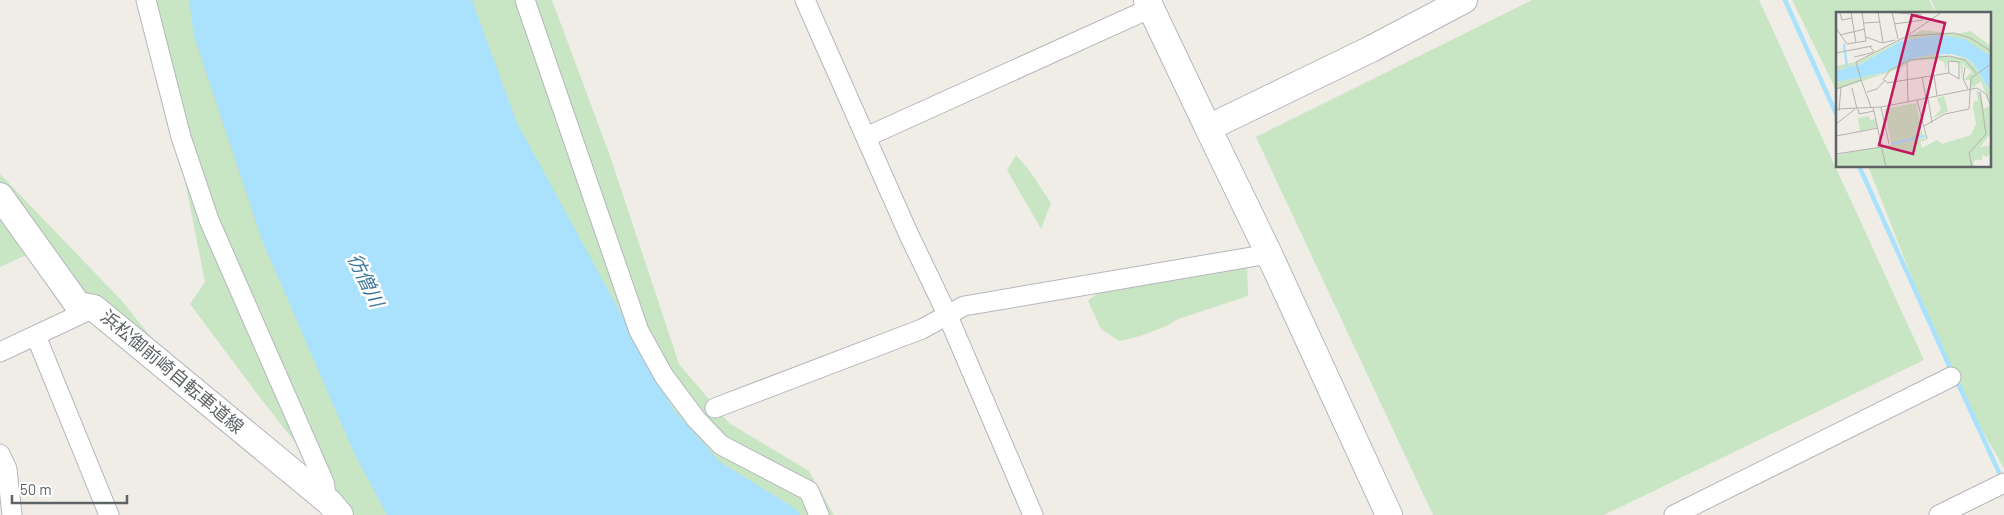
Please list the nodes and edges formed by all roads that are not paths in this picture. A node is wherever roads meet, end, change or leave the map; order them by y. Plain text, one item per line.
1 (146, 0) edge
2 (525, 0) edge
3 (805, 0) edge
4 (1464, 0) edge
5 (1149, 4) edge
6 (1208, 128) junction
7 (866, 137) junction
8 (0, 196) edge
9 (1269, 254) junction
10 (91, 310) junction
11 (947, 314) junction
12 (36, 336) junction
13 (0, 352) edge
14 (1951, 377) dead end
15 (715, 408) dead end
16 (0, 454) edge
17 (2004, 483) edge
18 (330, 511) edge
19 (12, 515) edge
20 (109, 515) edge
21 (819, 515) edge
22 (1033, 515) edge
23 (1390, 515) edge
24 (1674, 515) edge
25 (1940, 515) edge

1 - 18 street
2 - 21 street
3 - 7 street
4 - 6 street
5 - 6 street
5 - 7 street
6 - 9 street
7 - 11 street
8 - 10 street, 浜松御前崎自転車道線
9 - 11 street
9 - 23 street
10 - 12 street
10 - 18 street, 浜松御前崎自転車道線
11 - 15 street
11 - 22 street
12 - 13 street
12 - 20 street
14 - 24 street
16 - 19 street
17 - 25 street

